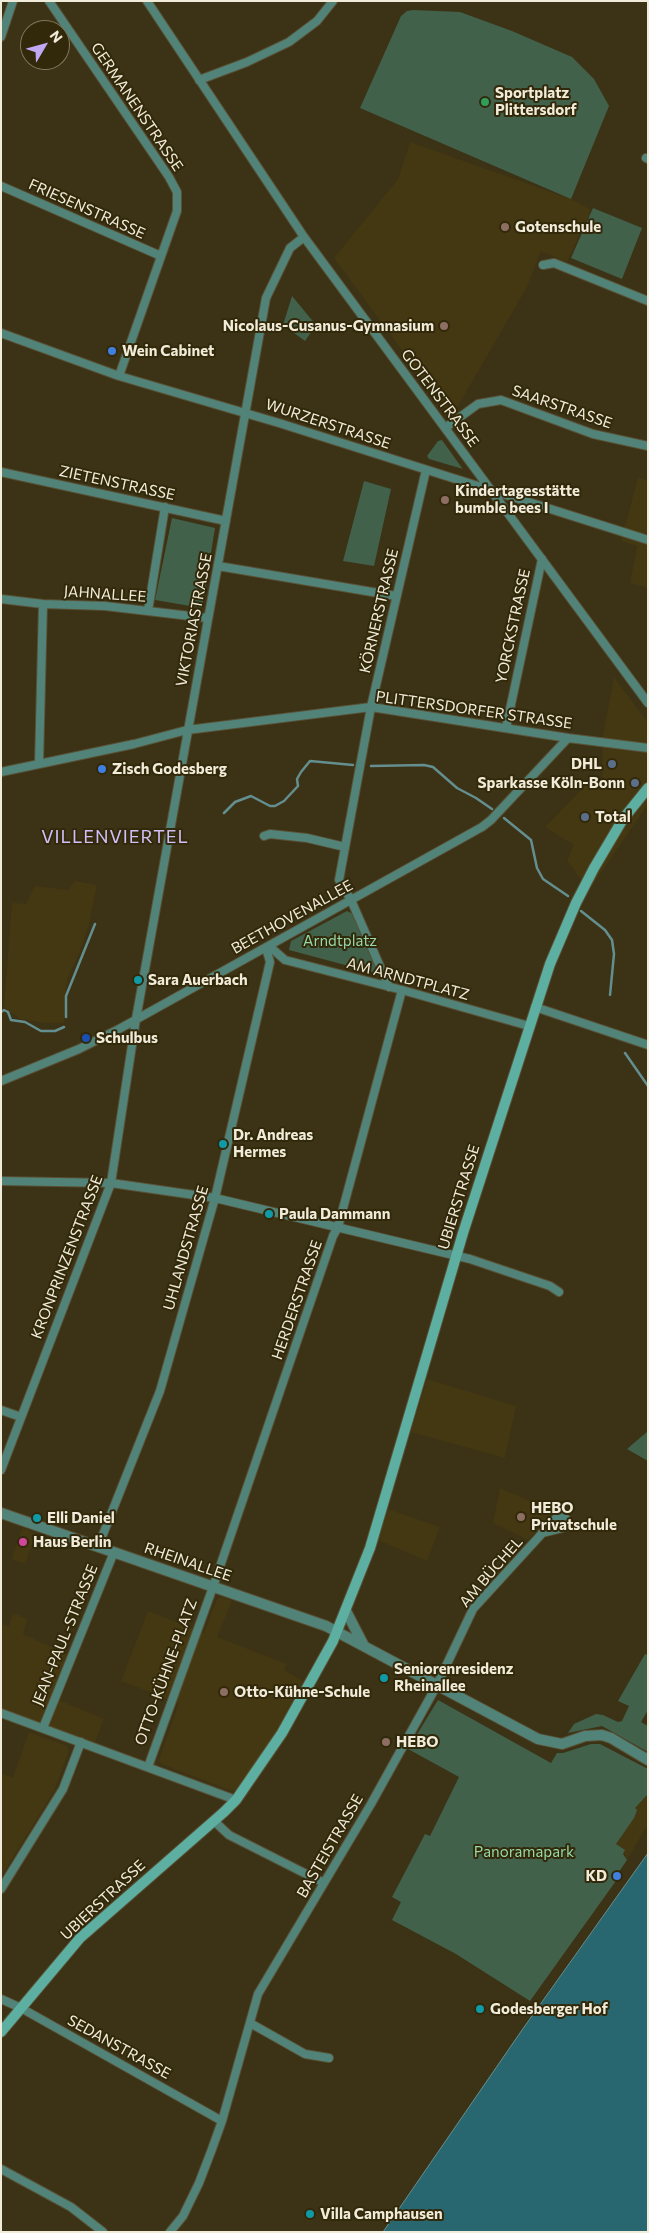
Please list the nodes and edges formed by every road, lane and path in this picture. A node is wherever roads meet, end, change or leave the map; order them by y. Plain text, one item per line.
1 (13, 1) edge
2 (49, 1) edge
3 (147, 1) edge
4 (333, 1) edge
5 (1, 37) edge
6 (199, 80) junction
7 (1, 186) edge
8 (304, 237) junction
9 (161, 256) junction
10 (543, 265) dead end
11 (648, 302) edge
12 (1, 333) edge
13 (119, 376) junction
14 (246, 413) junction
15 (445, 428) junction
16 (648, 446) edge
17 (426, 470) junction
18 (1, 472) edge
19 (492, 490) junction
20 (165, 507) junction
21 (226, 521) junction
22 (648, 540) edge
23 (542, 559) junction
24 (218, 566) junction
25 (396, 596) junction
26 (1, 599) edge
27 (43, 604) junction
28 (148, 611) junction
29 (207, 618) junction
30 (648, 703) edge
31 (371, 707) junction
32 (506, 728) junction
33 (188, 730) junction
34 (568, 738) junction
35 (648, 748) edge
36 (39, 764) junction
37 (1, 772) edge
38 (648, 788) edge
39 (264, 836) dead end
40 (346, 847) junction
41 (351, 900) junction
42 (268, 947) junction
43 (280, 958) junction
44 (270, 962) junction
45 (390, 987) junction
46 (402, 990) junction
47 (535, 1008) junction
48 (136, 1019) junction
49 (529, 1026) junction
50 (648, 1045) edge
51 (1, 1081) edge
52 (1, 1181) edge
53 (111, 1183) junction
54 (215, 1198) junction
55 (338, 1227) junction
56 (456, 1256) junction
57 (559, 1292) dead end
58 (1, 1410) edge
59 (21, 1417) junction
60 (1, 1470) edge
61 (1, 1513) edge
62 (542, 1534) dead end
63 (98, 1547) junction
64 (114, 1552) junction
65 (213, 1587) junction
66 (346, 1611) junction
67 (337, 1632) junction
68 (363, 1645) junction
69 (437, 1685) junction
70 (1, 1713) edge
71 (43, 1728) junction
72 (80, 1742) junction
73 (648, 1760) edge
74 (148, 1767) junction
75 (236, 1800) junction
76 (214, 1821) junction
77 (324, 1883) junction
78 (1, 1889) edge
79 (1, 1999) edge
80 (21, 2008) junction
81 (250, 2023) junction
82 (1, 2032) edge
83 (329, 2058) dead end
84 (222, 2121) junction
85 (1, 2168) edge
86 (103, 2232) edge
87 (170, 2232) edge

1 - 5 street
2 - 9 street, GERMANENSTRASSE
3 - 6 street, GOTENSTRASSE
4 - 6 street
6 - 8 street, GOTENSTRASSE
7 - 9 street, FRIESENSTRASSE
8 - 14 street, VIKTORIASTRASSE
8 - 15 street, GOTENSTRASSE
9 - 13 street, GERMANENSTRASSE
10 - 11 street
12 - 13 street, WURZERSTRASSE
13 - 14 street, WURZERSTRASSE
14 - 17 street, WURZERSTRASSE
14 - 21 street, VIKTORIASTRASSE
15 - 16 street, SAARSTRASSE
15 - 19 street, GOTENSTRASSE
17 - 19 street, WURZERSTRASSE
17 - 25 street, KÖRNERSTRASSE
18 - 20 street, ZIETENSTRASSE
19 - 22 street, WURZERSTRASSE
19 - 23 street, GOTENSTRASSE
20 - 21 street, ZIETENSTRASSE
20 - 28 street
21 - 24 street, VIKTORIASTRASSE
23 - 30 street, GOTENSTRASSE
23 - 32 street, YORCKSTRASSE
24 - 25 street
24 - 29 street, VIKTORIASTRASSE
25 - 31 street, KÖRNERSTRASSE
26 - 27 street, JAHNALLEE
27 - 28 street, JAHNALLEE
27 - 36 street
28 - 29 street, JAHNALLEE
29 - 33 street, VIKTORIASTRASSE
31 - 32 street, PLITTERSDORFER STRASSE
31 - 33 street, PLITTERSDORFER STRASSE
31 - 40 street, KÖRNERSTRASSE
32 - 34 street, PLITTERSDORFER STRASSE
33 - 36 street, PLITTERSDORFER STRASSE
33 - 48 street, VIKTORIASTRASSE
34 - 35 street, PLITTERSDORFER STRASSE
34 - 41 street, BEETHOVENALLEE
36 - 37 street, PLITTERSDORFER STRASSE
38 - 47 main road, UBIERSTRASSE
39 - 40 street
40 - 41 street, KÖRNERSTRASSE
41 - 42 street, BEETHOVENALLEE
41 - 45 street
42 - 43 street
42 - 44 street, UHLANDSTRASSE
42 - 48 street, BEETHOVENALLEE
43 - 44 street
43 - 45 street, AM ARNDTPLATZ
44 - 54 street, UHLANDSTRASSE
45 - 46 street, AM ARNDTPLATZ
46 - 49 street, AM ARNDTPLATZ
46 - 55 street, HERDERSTRASSE
47 - 49 main road, UBIERSTRASSE
47 - 50 street
48 - 51 street, BEETHOVENALLEE
48 - 53 street, KRONPRINZENSTRASSE
49 - 56 main road, UBIERSTRASSE
52 - 53 street
53 - 54 street
53 - 59 street, KRONPRINZENSTRASSE
54 - 55 street
54 - 63 street, UHLANDSTRASSE
55 - 56 street
55 - 65 street, HERDERSTRASSE
56 - 57 street
56 - 66 main road, UBIERSTRASSE
58 - 59 street
59 - 60 street, KRONPRINZENSTRASSE
61 - 63 street, RHEINALLEE
62 - 69 street, AM BÜCHEL
63 - 64 street, RHEINALLEE
64 - 65 street, RHEINALLEE
64 - 71 street, JEAN-PAUL-STRASSE
65 - 67 street, RHEINALLEE
65 - 74 street, OTTO-KÜHNE-PLATZ
66 - 67 main road, UBIERSTRASSE
66 - 68 street
67 - 68 street, RHEINALLEE
67 - 75 main road
68 - 69 street, RHEINALLEE
69 - 73 street, RHEINALLEE
69 - 77 street, BASTEISTRASSE
70 - 71 street
71 - 72 street
72 - 74 street
72 - 78 street
74 - 75 street
75 - 76 main road, UBIERSTRASSE
76 - 77 street
76 - 80 main road, UBIERSTRASSE
77 - 81 street, BASTEISTRASSE
79 - 80 street, SEDANSTRASSE
80 - 82 main road, UBIERSTRASSE
80 - 84 street, SEDANSTRASSE
81 - 83 street
81 - 84 street, BASTEISTRASSE
84 - 87 street, BASTEISTRASSE
85 - 86 street

